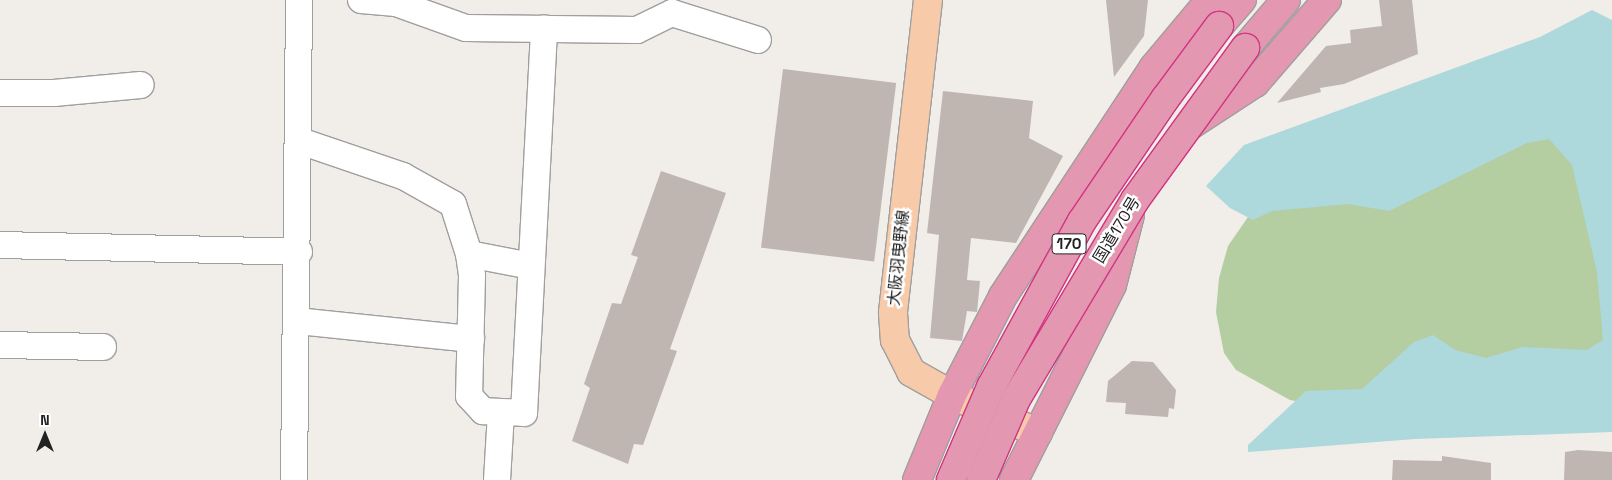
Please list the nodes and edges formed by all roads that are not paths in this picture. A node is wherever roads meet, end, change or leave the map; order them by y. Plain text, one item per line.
1 (299, 0) edge
2 (361, 0) edge
3 (928, 0) edge
4 (1210, 0) edge
5 (1242, 0) edge
6 (1286, 0) edge
7 (1327, 0) edge
8 (691, 10) edge
9 (544, 29) junction
10 (758, 40) dead end
11 (141, 85) dead end
12 (0, 93) edge
13 (300, 141) junction
14 (0, 246) edge
15 (299, 252) junction
16 (469, 254) junction
17 (531, 266) junction
18 (297, 321) junction
19 (471, 339) junction
20 (0, 346) edge
21 (102, 347) dead end
22 (952, 396) junction
23 (501, 412) junction
24 (1038, 432) junction
25 (294, 480) edge
26 (497, 480) edge
27 (917, 480) edge
28 (952, 480) edge
29 (981, 480) edge
30 (1014, 480) edge

1 - 13 street
2 - 9 street
3 - 22 main road, 大阪羽曳野線
4 - 22 highway
5 - 28 highway, 国道170号 / 170, bridge
6 - 29 highway, 国道170号 / 170, bridge
7 - 24 highway
8 - 9 street
8 - 10 street
9 - 17 street
11 - 12 street
13 - 15 street
13 - 16 street
14 - 15 street
15 - 18 street
16 - 17 street
16 - 19 street
17 - 23 street
18 - 19 street
18 - 25 street
19 - 23 street
20 - 21 street
22 - 24 main road, 大阪羽曳野線
22 - 27 highway
23 - 26 street
24 - 30 highway

